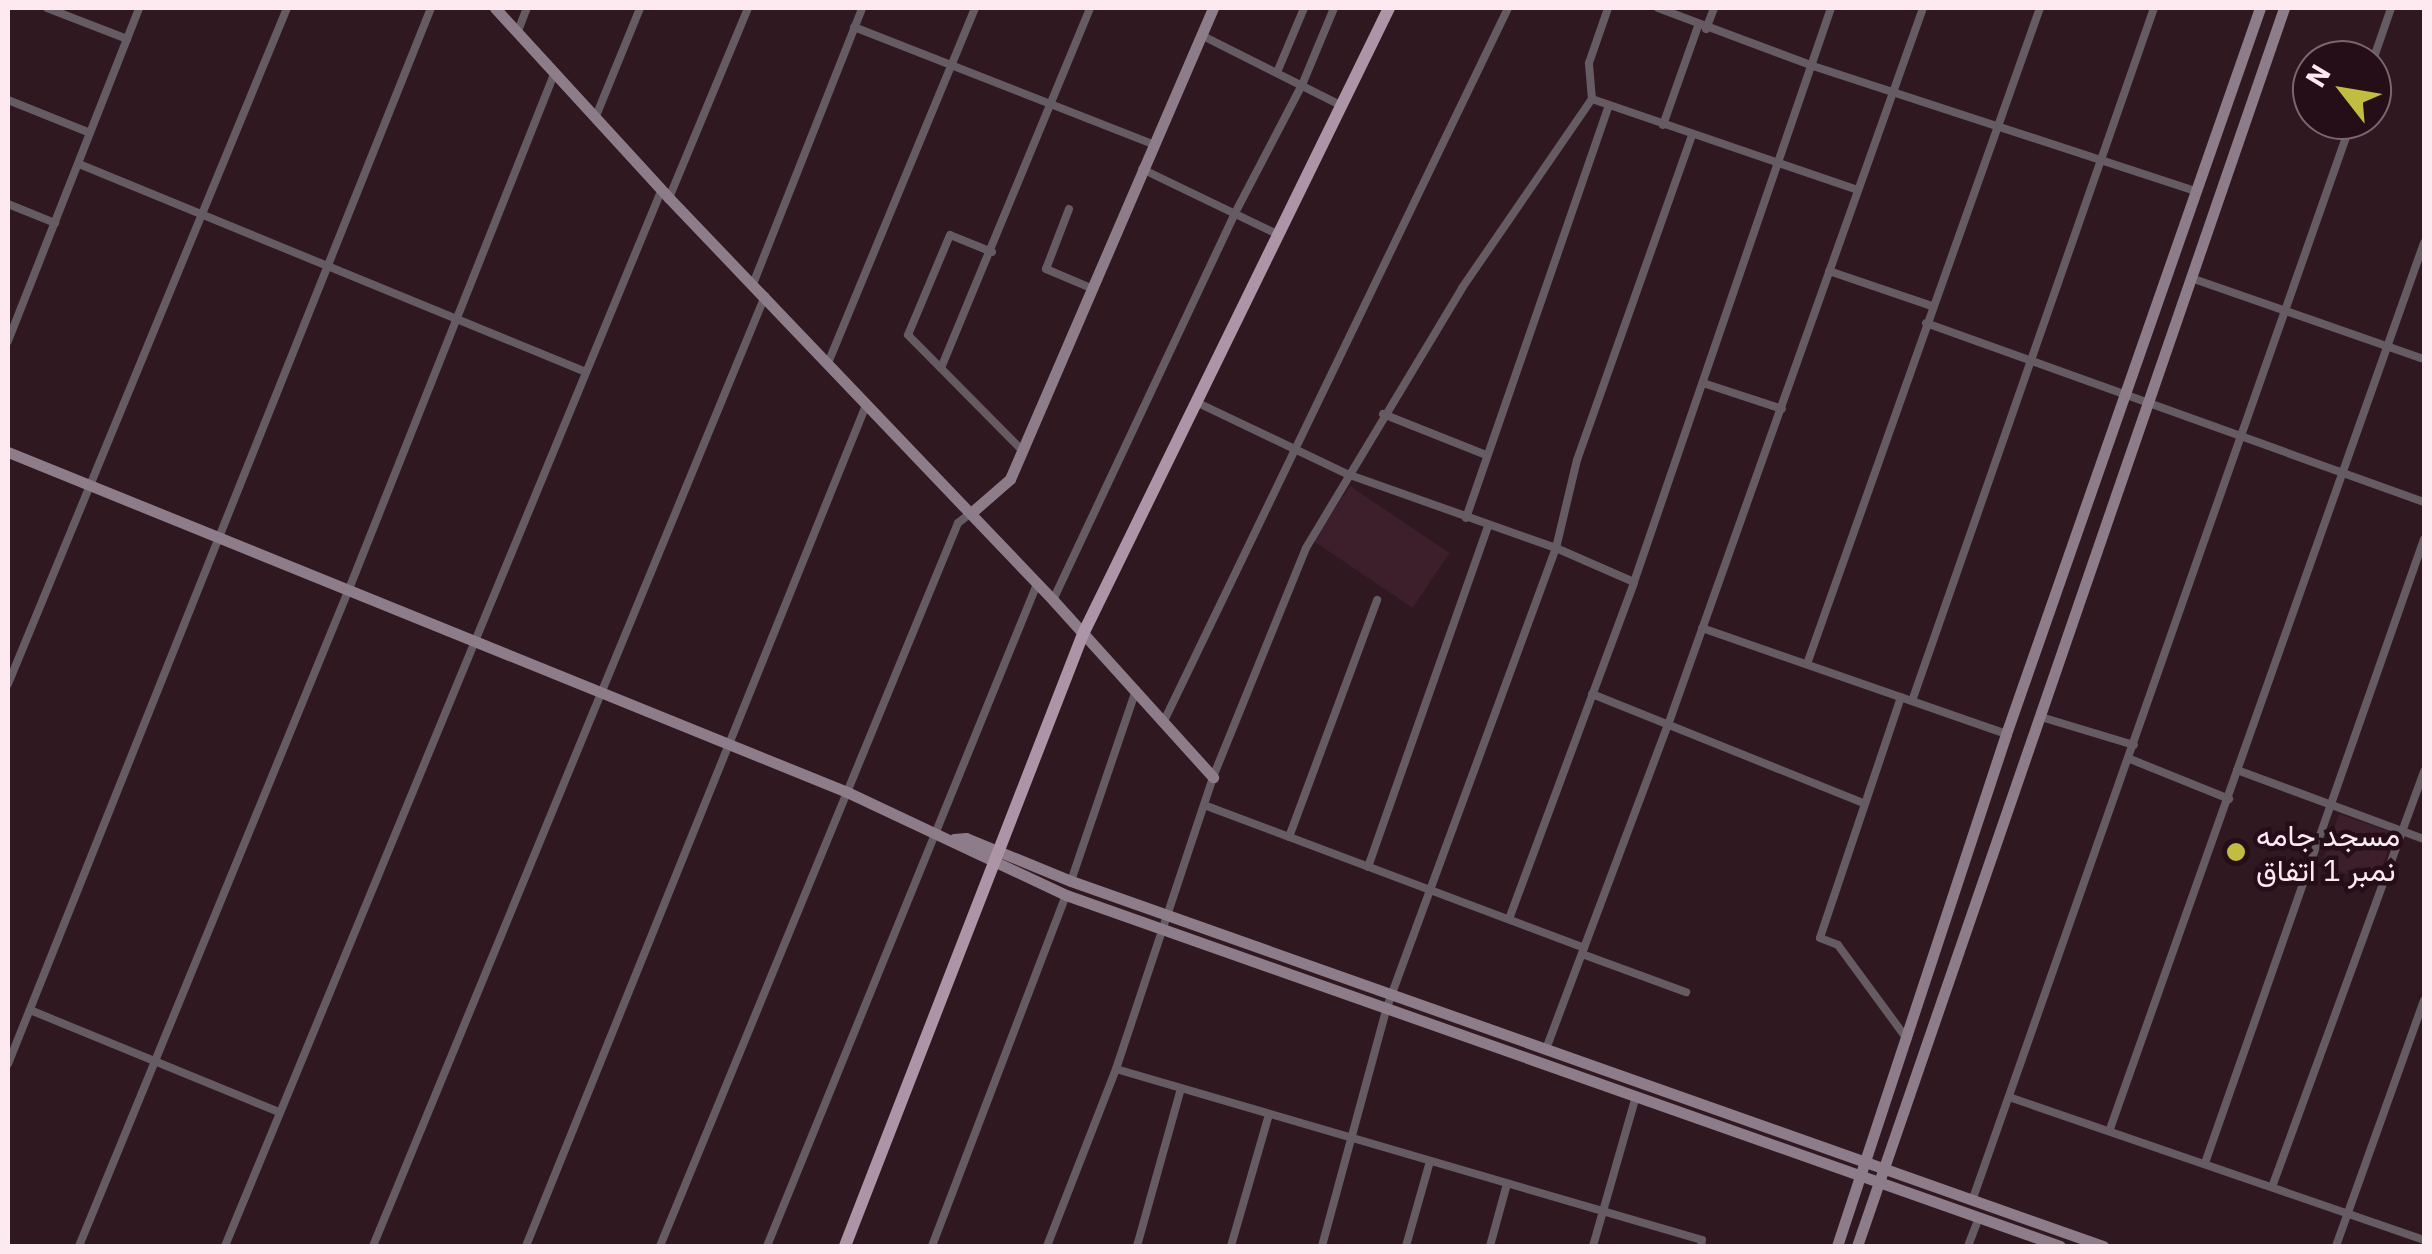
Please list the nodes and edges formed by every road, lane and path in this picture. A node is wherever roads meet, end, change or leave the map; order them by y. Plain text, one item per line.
1 (47, 8) edge
2 (139, 8) edge
3 (287, 8) edge
4 (431, 8) edge
5 (495, 8) edge
6 (527, 8) edge
7 (640, 8) edge
8 (748, 8) edge
9 (862, 8) edge
10 (975, 8) edge
11 (1090, 8) edge
12 (1213, 8) edge
13 (1304, 8) edge
14 (1334, 8) edge
15 (1388, 8) edge
16 (1508, 8) edge
17 (1608, 8) edge
18 (1658, 8) edge
19 (1714, 8) edge
20 (1831, 8) edge
21 (1923, 8) edge
22 (2040, 8) edge
23 (2154, 8) edge
24 (2260, 8) edge
25 (2284, 8) edge
26 (2392, 8) edge
27 (854, 27) junction
28 (1702, 27) junction
29 (518, 31) junction
30 (1202, 35) junction
31 (126, 39) junction
32 (2380, 40) edge
33 (952, 65) junction
34 (1813, 66) junction
35 (1278, 70) junction
36 (554, 72) junction
37 (1302, 85) junction
38 (1892, 92) junction
39 (1592, 99) junction
40 (8, 100) edge
41 (1051, 104) junction
42 (1340, 105) junction
43 (1609, 105) junction
44 (596, 116) junction
45 (1663, 124) junction
46 (2000, 127) junction
47 (90, 133) junction
48 (1692, 135) junction
49 (2345, 140) edge
50 (1153, 144) junction
51 (2101, 160) junction
52 (78, 164) junction
53 (1780, 164) junction
54 (1142, 169) junction
55 (1858, 190) junction
56 (2196, 191) junction
57 (666, 194) junction
58 (8, 204) edge
59 (1069, 209) dead end
60 (202, 214) junction
61 (1234, 214) junction
62 (55, 223) junction
63 (1275, 234) junction
64 (2424, 242) edge
65 (992, 252) junction
66 (330, 266) junction
67 (1829, 271) junction
68 (2191, 278) junction
69 (753, 284) junction
70 (1091, 288) junction
71 (764, 296) junction
72 (1932, 306) junction
73 (2285, 310) junction
74 (8, 311) edge
75 (18, 315) junction
76 (456, 318) junction
77 (1926, 323) junction
78 (8, 341) edge
79 (2388, 346) junction
80 (2424, 359) edge
81 (828, 362) junction
82 (2030, 362) junction
83 (941, 368) junction
84 (586, 372) junction
85 (1703, 383) junction
86 (2128, 396) junction
87 (1196, 402) junction
88 (866, 403) junction
89 (2147, 403) junction
90 (1782, 409) junction
91 (1382, 414) junction
92 (2240, 437) junction
93 (1292, 449) junction
94 (1022, 450) junction
95 (8, 452) edge
96 (1486, 455) junction
97 (2342, 473) junction
98 (1346, 474) junction
99 (93, 484) junction
100 (2424, 502) edge
101 (971, 513) junction
102 (1466, 518) junction
103 (1488, 527) junction
104 (222, 538) junction
105 (2424, 539) edge
106 (1556, 548) junction
107 (1634, 582) junction
108 (1038, 583) junction
109 (349, 590) junction
110 (1054, 600) junction
111 (1377, 600) dead end
112 (1702, 628) junction
113 (1083, 634) junction
114 (474, 642) junction
115 (1806, 664) junction
116 (8, 684) edge
117 (1136, 690) junction
118 (601, 694) junction
119 (1592, 694) junction
120 (1901, 697) junction
121 (1912, 701) junction
122 (2042, 717) junction
123 (1164, 721) junction
124 (1668, 725) junction
125 (2006, 734) junction
126 (726, 743) junction
127 (2134, 745) junction
128 (2130, 759) junction
129 (2237, 770) junction
130 (2424, 772) edge
131 (1214, 778) junction
132 (848, 792) junction
133 (2229, 799) junction
134 (1865, 804) junction
135 (2331, 804) junction
136 (1204, 805) junction
137 (935, 830) junction
138 (2404, 832) junction
139 (1288, 837) junction
140 (2424, 840) edge
141 (999, 858) junction
142 (1368, 867) junction
143 (1071, 881) junction
144 (1431, 890) junction
145 (1066, 895) junction
146 (1168, 916) junction
147 (1509, 919) junction
148 (1163, 930) junction
149 (1583, 951) junction
150 (1686, 992) dead end
151 (1392, 993) junction
152 (2424, 1000) edge
153 (1387, 1007) junction
154 (30, 1010) junction
155 (1907, 1038) junction
156 (1546, 1049) junction
157 (155, 1061) junction
158 (8, 1064) edge
159 (1116, 1069) junction
160 (1181, 1088) junction
161 (1636, 1096) junction
162 (2008, 1096) junction
163 (279, 1112) junction
164 (1269, 1114) junction
165 (2110, 1129) junction
166 (1350, 1138) junction
167 (1430, 1161) junction
168 (1866, 1162) junction
169 (2205, 1162) junction
170 (1885, 1169) junction
171 (1862, 1176) junction
172 (1880, 1183) junction
173 (1508, 1184) junction
174 (2272, 1187) junction
175 (1978, 1201) junction
176 (1603, 1212) junction
177 (2348, 1214) junction
178 (1973, 1215) junction
179 (2424, 1240) edge
180 (78, 1246) edge
181 (225, 1246) edge
182 (373, 1246) edge
183 (526, 1246) edge
184 (660, 1246) edge
185 (767, 1246) edge
186 (844, 1246) edge
187 (932, 1246) edge
188 (1047, 1246) edge
189 (1136, 1246) edge
190 (1232, 1246) edge
191 (1322, 1246) edge
192 (1406, 1246) edge
193 (1490, 1246) edge
194 (1593, 1246) edge
195 (1701, 1246) edge
196 (1836, 1246) edge
197 (1857, 1246) edge
198 (1968, 1246) edge
199 (2060, 1246) edge
200 (2103, 1246) edge
201 (2336, 1246) edge

1 - 31 street
2 - 31 street
3 - 60 street
4 - 66 street
5 - 29 main road
6 - 29 street
7 - 44 street
8 - 57 street
9 - 27 street
10 - 33 street
11 - 41 street
12 - 30 main road
13 - 35 street
14 - 37 street
15 - 42 main road
16 - 93 street
17 - 39 street
18 - 28 street
19 - 28 street
20 - 34 street
21 - 38 street
22 - 46 street
23 - 51 street
24 - 56 main road
25 - 68 main road
26 - 32 street
27 - 33 street
27 - 69 street
28 - 34 street
28 - 45 street
29 - 36 main road
30 - 35 street
30 - 50 main road
31 - 47 street
33 - 41 street
33 - 81 street
34 - 38 street
34 - 53 street
35 - 37 street
36 - 44 main road
36 - 76 street
37 - 42 street
37 - 61 street
38 - 46 street
38 - 55 street
39 - 43 street
39 - 91 street
40 - 47 street
41 - 50 street
41 - 65 street
42 - 63 main road
43 - 45 street
43 - 96 street
44 - 57 main road
45 - 48 street
46 - 51 street
46 - 72 street
47 - 52 street
48 - 53 street
48 - 106 street
49 - 73 street
50 - 54 main road
51 - 56 street
51 - 82 street
52 - 60 street
52 - 62 street
53 - 55 street
53 - 85 street
54 - 61 street
54 - 70 main road
55 - 67 street
56 - 86 main road
57 - 69 main road
57 - 84 street
58 - 62 street
59 - 70 street
60 - 66 street
60 - 99 street
61 - 63 street
61 - 110 street
62 - 75 street
63 - 87 main road
64 - 79 street
65 - 83 street
65 - 83 street
66 - 76 street
66 - 104 street
67 - 72 street
67 - 90 street
68 - 73 street
68 - 89 main road
69 - 71 main road
70 - 94 main road
71 - 81 main road
71 - 118 street
72 - 77 street
73 - 79 street
73 - 92 street
74 - 75 street
75 - 78 street
76 - 84 street
76 - 109 street
77 - 82 street
77 - 115 street
79 - 80 street
79 - 97 street
81 - 88 main road
82 - 86 street
82 - 121 street
83 - 94 street
84 - 114 street
85 - 90 street
85 - 107 street
86 - 89 street
86 - 125 main road
87 - 93 street
87 - 113 main road
88 - 101 main road
88 - 126 street
89 - 92 street
89 - 122 main road
90 - 112 street
91 - 96 street
91 - 98 street
92 - 97 street
92 - 127 street
93 - 98 street
93 - 123 street
94 - 101 main road
95 - 99 main road
96 - 102 street
97 - 100 street
97 - 129 street
98 - 102 street
98 - 131 street
99 - 104 main road
99 - 116 street
101 - 108 main road
101 - 132 street
102 - 103 street
103 - 106 street
103 - 142 street
104 - 109 main road
104 - 154 street
105 - 135 street
106 - 107 street
106 - 144 street
107 - 119 street
108 - 110 main road
108 - 137 street
109 - 114 main road
109 - 157 street
110 - 113 main road
111 - 139 street
112 - 115 street
112 - 124 street
113 - 117 main road
113 - 141 main road
114 - 118 main road
114 - 163 street
115 - 120 street
117 - 123 main road
117 - 143 street
118 - 126 main road
118 - 182 street
119 - 124 street
119 - 147 street
120 - 121 street
120 - 134 street
121 - 125 street
122 - 127 street
122 - 170 main road
123 - 131 main road
124 - 134 street
124 - 149 street
125 - 155 main road
126 - 132 main road
126 - 183 street
127 - 128 street
128 - 133 street
128 - 162 street
129 - 133 street
129 - 135 street
130 - 138 street
131 - 136 street
132 - 137 main road
132 - 184 street
133 - 165 street
134 - 155 street
135 - 138 street
135 - 169 street
136 - 139 street
136 - 146 street
137 - 141 main road
137 - 185 street
138 - 140 street
138 - 174 street
139 - 142 street
141 - 143 main road
141 - 145 main road
141 - 186 main road
142 - 144 street
143 - 146 main road
144 - 147 street
144 - 151 street
145 - 148 main road
145 - 187 street
146 - 148 street
146 - 151 main road
147 - 149 street
148 - 153 main road
148 - 159 street
149 - 150 street
149 - 156 street
151 - 153 street
151 - 156 main road
152 - 177 street
153 - 161 main road
153 - 166 street
154 - 157 street
154 - 158 street
155 - 168 main road
156 - 168 main road
157 - 163 street
157 - 180 street
159 - 160 street
159 - 188 street
160 - 164 street
160 - 189 street
161 - 171 main road
161 - 176 street
162 - 165 street
162 - 175 street
163 - 181 street
164 - 166 street
164 - 190 street
165 - 169 street
166 - 167 street
166 - 191 street
167 - 173 street
167 - 192 street
168 - 170 main road
168 - 171 main road
169 - 174 street
170 - 172 main road
170 - 175 main road
171 - 172 main road
171 - 196 main road
172 - 178 main road
172 - 197 main road
173 - 176 street
173 - 193 street
174 - 177 street
175 - 178 street
175 - 200 main road
176 - 194 street
176 - 195 street
177 - 179 street
177 - 201 street
178 - 198 street
178 - 199 main road

